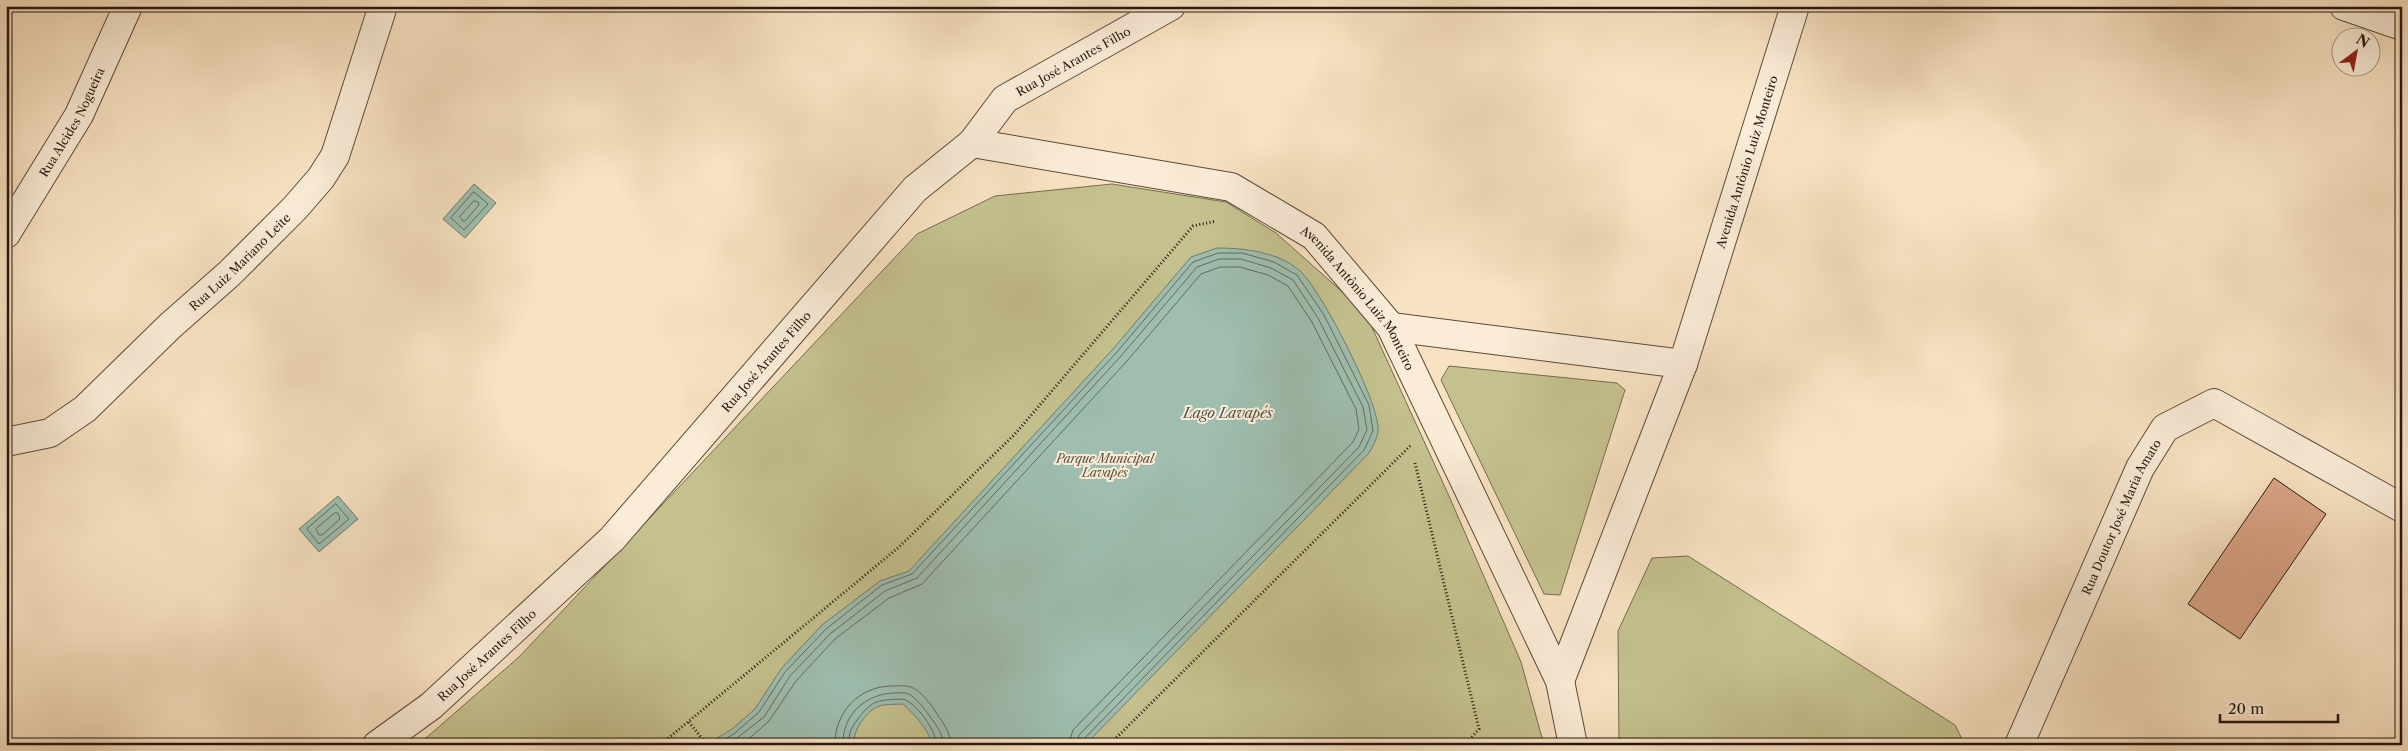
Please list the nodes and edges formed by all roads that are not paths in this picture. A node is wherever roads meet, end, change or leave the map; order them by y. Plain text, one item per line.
1 (128, 6) edge
2 (383, 6) edge
3 (1171, 6) edge
4 (1795, 6) edge
5 (2344, 6) edge
6 (2402, 26) edge
7 (972, 143) junction
8 (6, 234) edge
9 (1391, 327) junction
10 (1683, 364) junction
11 (6, 442) edge
12 (2402, 508) edge
13 (1560, 681) junction
14 (378, 745) edge
15 (1573, 745) edge
16 (2019, 745) edge

1 - 8 street, Rua Alcides Nogueira
2 - 11 street, Rua Luiz Mariano Leite
3 - 7 street, Rua José Arantes Filho
4 - 10 street, Avenida Antônio Luiz Monteiro
5 - 6 street
7 - 9 street, Avenida Antônio Luiz Monteiro
7 - 14 street, Rua José Arantes Filho
9 - 10 street
9 - 13 street, Avenida Antônio Luiz Monteiro
10 - 13 street, Avenida Antônio Luiz Monteiro
12 - 16 street, Rua Doutor José Maria Amato
13 - 15 street, Avenida Antônio Luiz Monteiro

